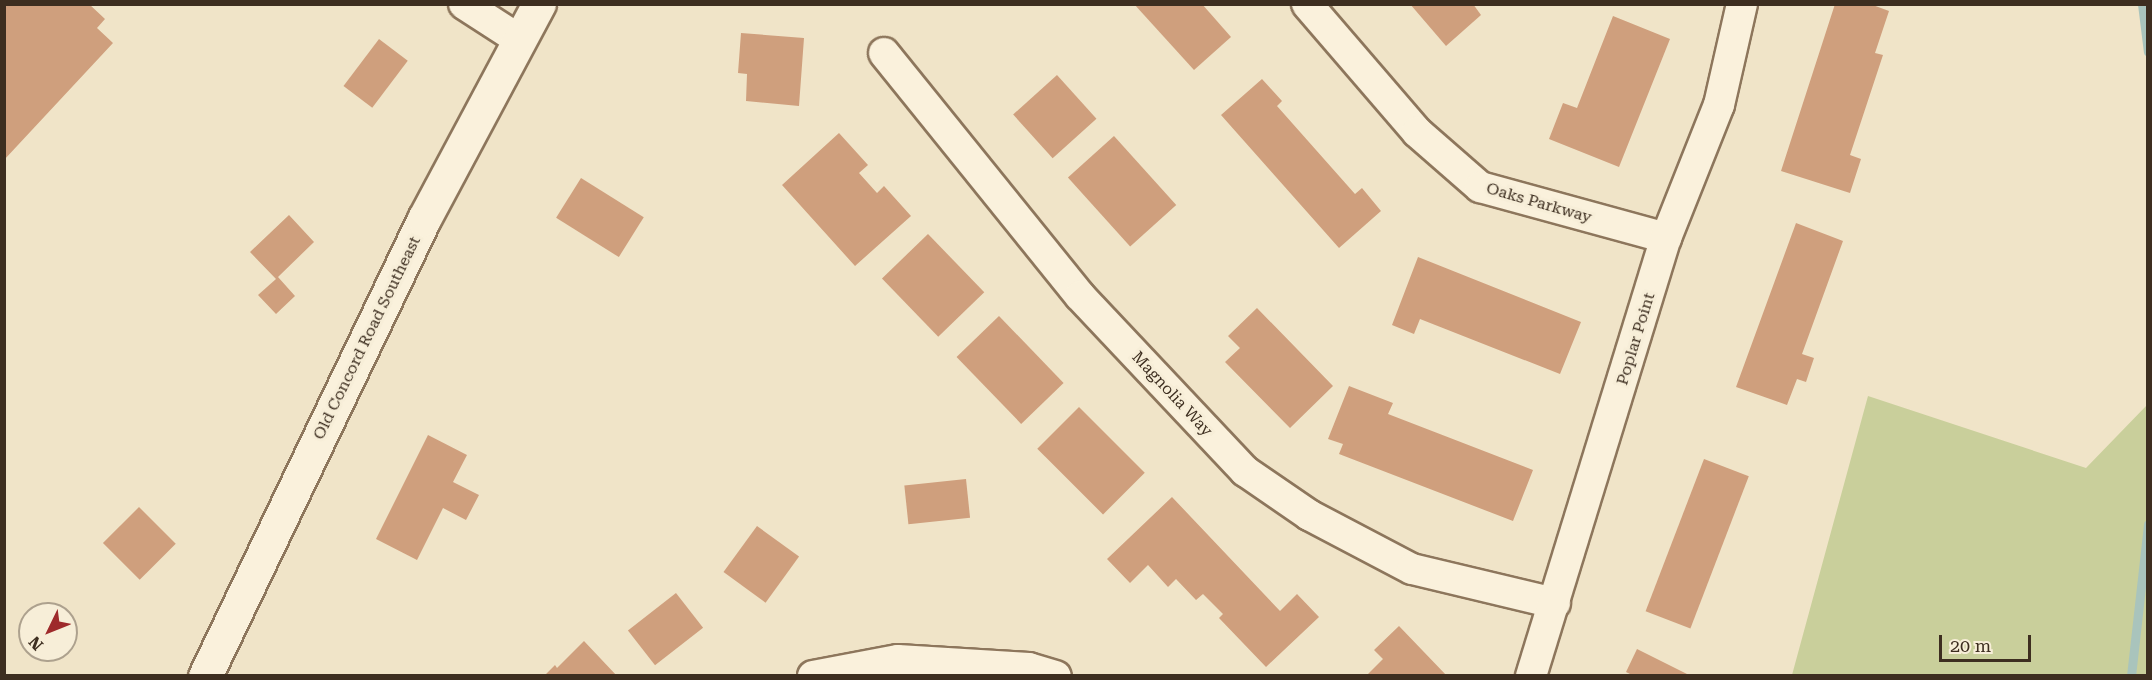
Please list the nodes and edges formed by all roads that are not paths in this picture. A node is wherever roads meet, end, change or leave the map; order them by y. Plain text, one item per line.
1 (465, 4) edge
2 (539, 4) edge
3 (1307, 4) edge
4 (1742, 4) edge
5 (518, 39) junction
6 (884, 53) dead end
7 (1666, 238) junction
8 (1555, 603) junction
9 (205, 675) edge
10 (813, 675) edge
11 (1056, 675) edge
12 (1531, 675) edge

1 - 5 street
2 - 5 street, Old Concord Road Southeast
3 - 7 street, Oaks Parkway
4 - 7 street, Poplar Point
5 - 9 street, Old Concord Road Southeast
6 - 8 street, Magnolia Way
7 - 8 street, Poplar Point
8 - 12 street, Poplar Point
10 - 11 street

